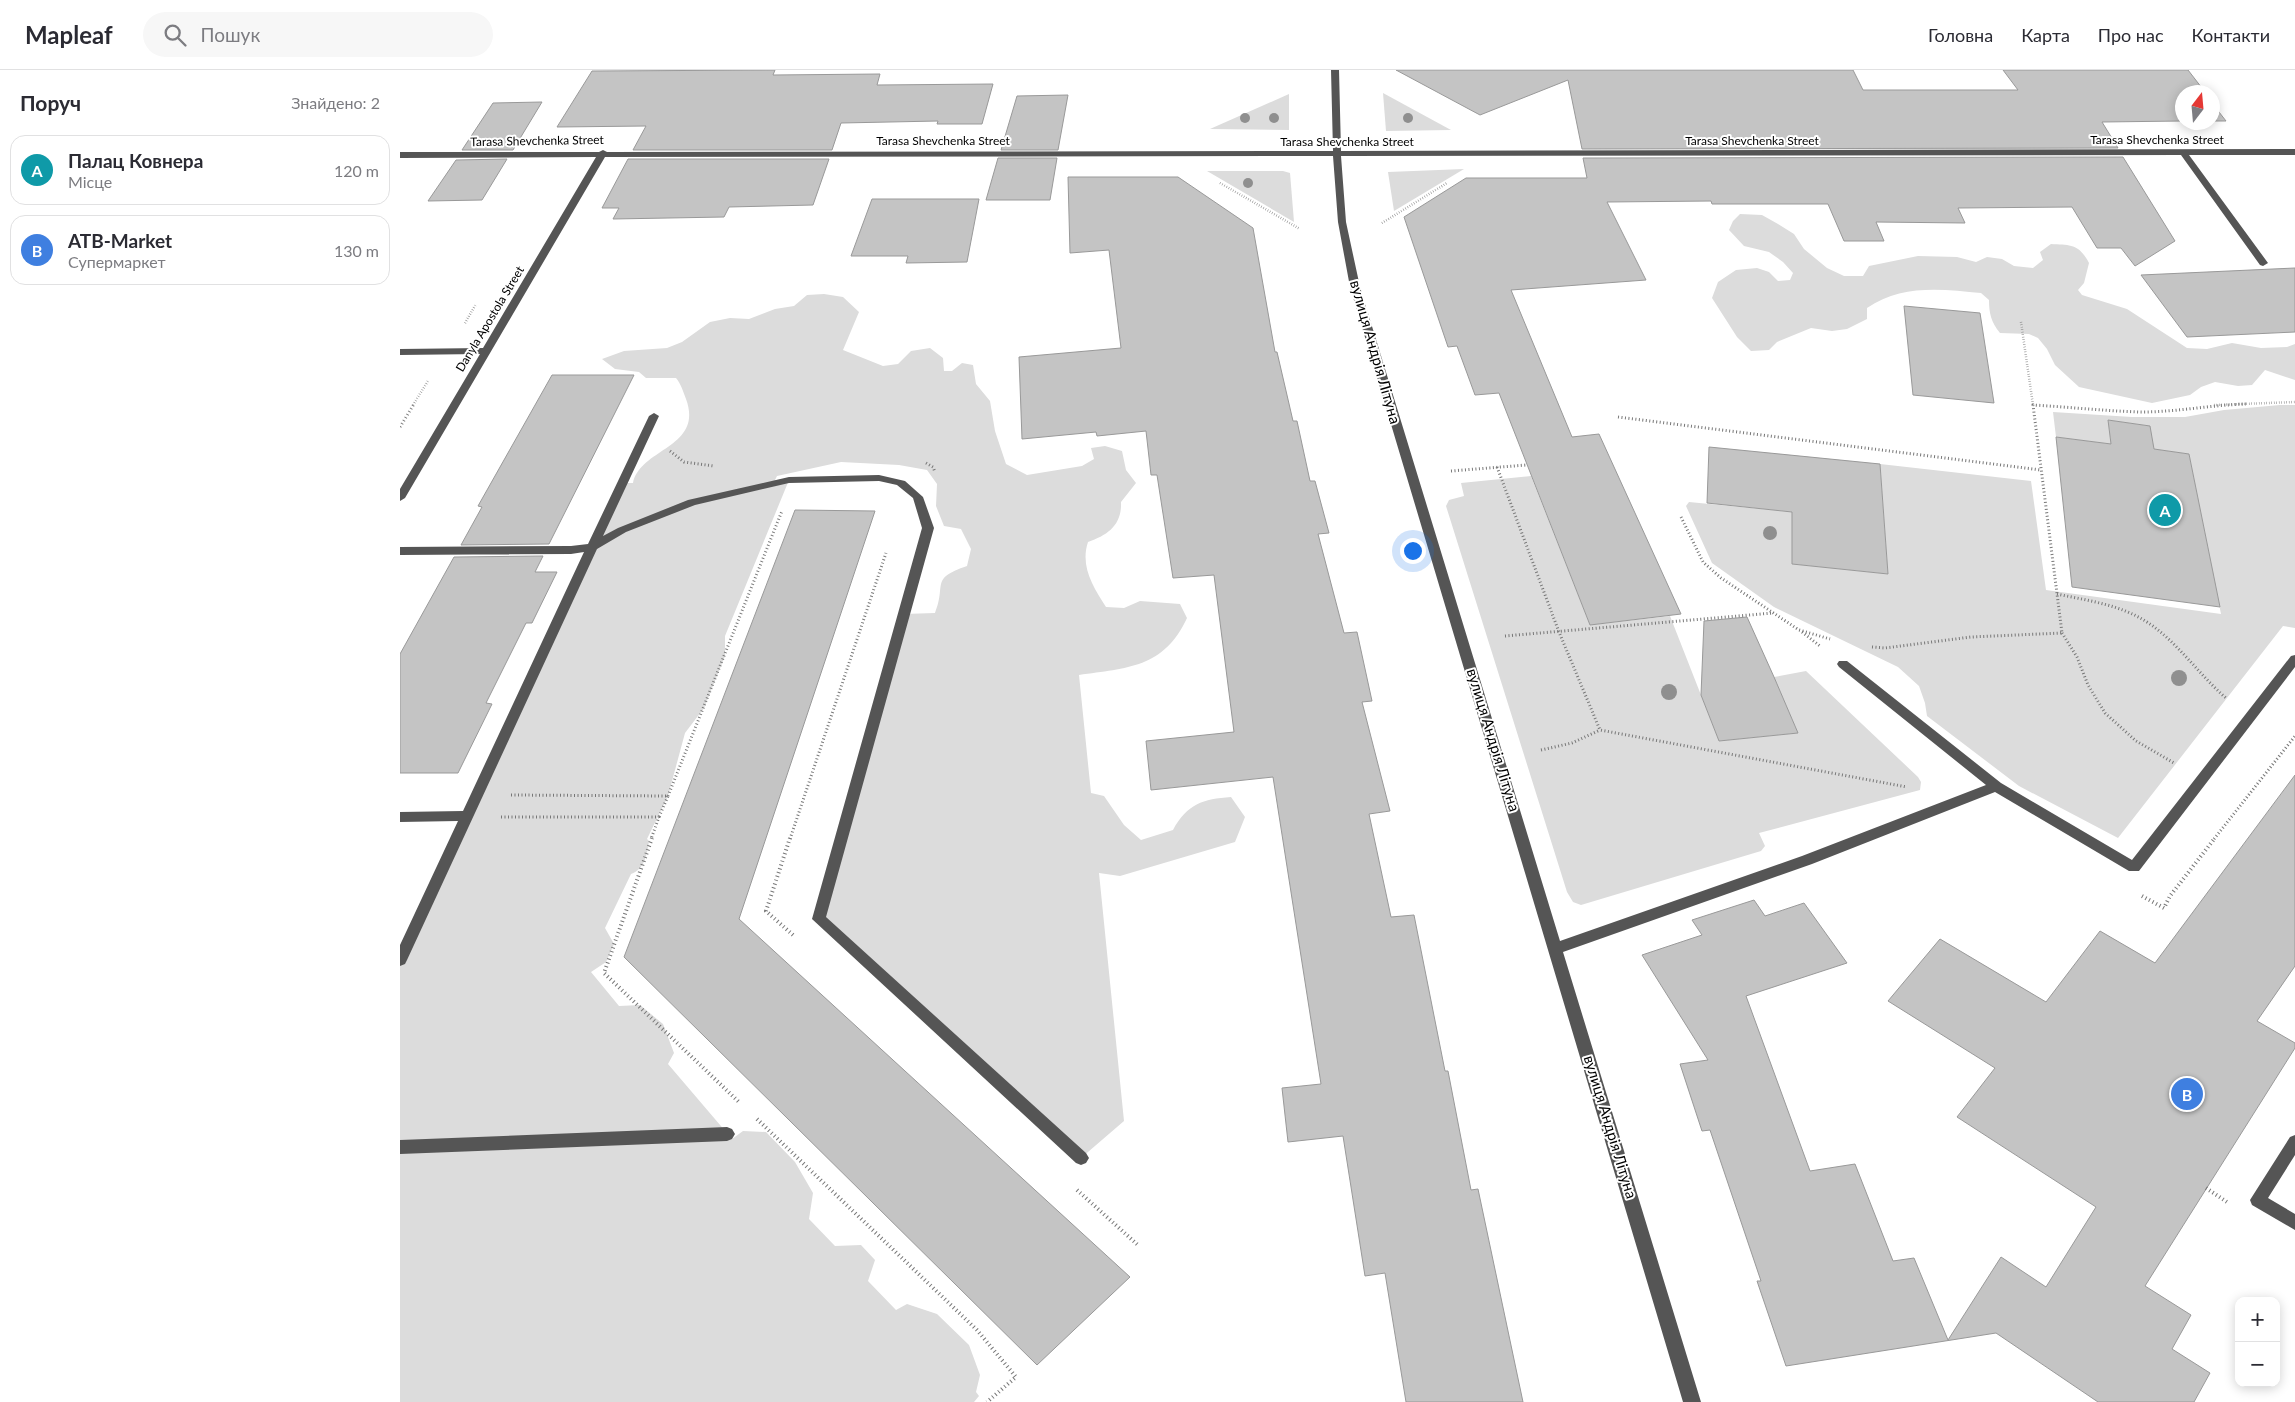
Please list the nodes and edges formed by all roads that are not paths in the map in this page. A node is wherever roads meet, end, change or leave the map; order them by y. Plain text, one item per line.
1 (1335, 70) edge
2 (2295, 152) edge
3 (603, 153) junction
4 (2184, 153) junction
5 (1337, 154) junction
6 (400, 155) edge
7 (2263, 263) dead end
8 (486, 351) junction
9 (400, 352) edge
10 (654, 416) dead end
11 (400, 498) edge
12 (592, 547) junction
13 (400, 551) edge
14 (2295, 659) edge
15 (1842, 664) dead end
16 (1996, 786) junction
17 (465, 816) junction
18 (400, 817) edge
19 (1557, 948) junction
20 (400, 960) edge
21 (727, 1134) dead end
22 (2295, 1142) edge
23 (400, 1148) edge
24 (1081, 1158) dead end
25 (2295, 1223) edge
26 (1692, 1402) edge

1 - 5 street, вулиця Андрія Літуна
2 - 4 street, Tarasa Shevchenka Street
3 - 5 street, Tarasa Shevchenka Street
3 - 6 street, Tarasa Shevchenka Street
3 - 8 street, Danyla Apostola Street
4 - 5 street, Tarasa Shevchenka Street
4 - 7 street
5 - 19 street, вулиця Андрія Літуна
8 - 9 street
8 - 11 street, Danyla Apostola Street
10 - 12 street
12 - 13 street
12 - 17 street
12 - 24 street
14 - 16 street
15 - 16 street
16 - 19 street
17 - 18 street
17 - 20 street
19 - 26 street, вулиця Андрія Літуна
21 - 23 street
22 - 25 street

